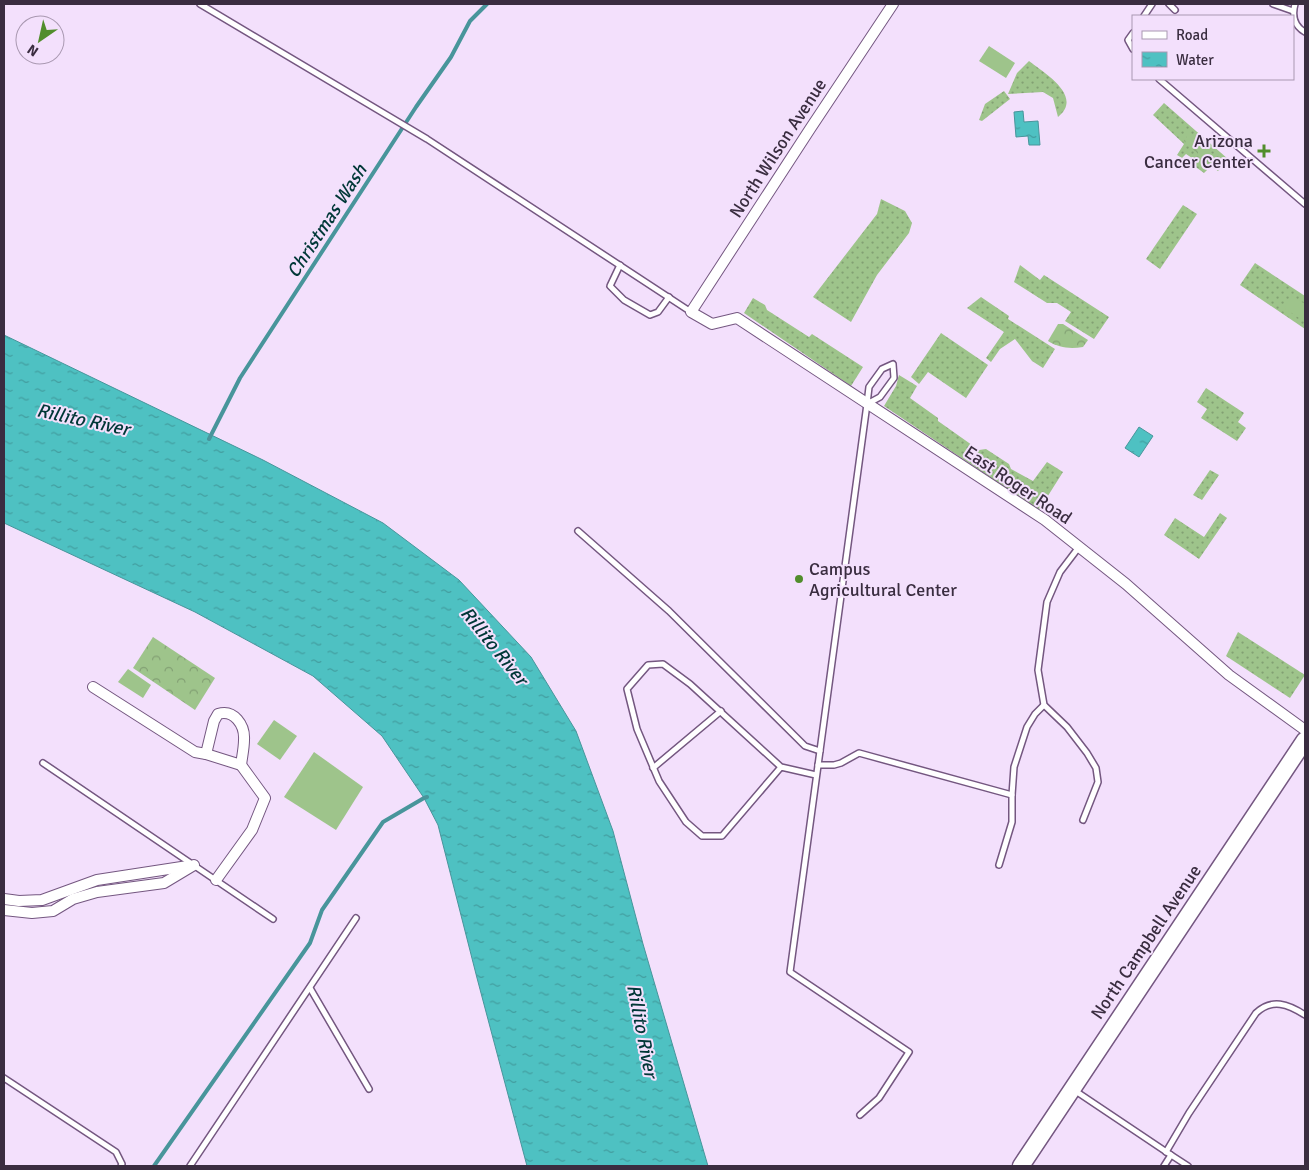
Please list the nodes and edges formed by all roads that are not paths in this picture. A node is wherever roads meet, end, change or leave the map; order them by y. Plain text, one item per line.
1 (200, 4) edge
2 (894, 4) edge
3 (1152, 4) edge
4 (1169, 4) edge
5 (1273, 4) edge
6 (1294, 4) edge
7 (1175, 10) dead end
8 (1293, 11) junction
9 (1145, 15) edge
10 (1294, 15) edge
11 (1294, 18) edge
12 (1305, 32) edge
13 (1132, 34) edge
14 (1132, 47) edge
15 (1160, 80) edge
16 (1305, 204) edge
17 (620, 265) junction
18 (669, 297) junction
19 (691, 312) junction
20 (867, 404) junction
21 (578, 531) dead end
22 (1079, 546) junction
23 (93, 687) dead end
24 (1044, 705) junction
25 (721, 711) junction
26 (1305, 730) edge
27 (1305, 740) edge
28 (820, 751) junction
29 (206, 754) junction
30 (43, 763) dead end
31 (241, 764) junction
32 (818, 765) junction
33 (781, 767) junction
34 (653, 768) junction
35 (816, 775) junction
36 (1012, 795) junction
37 (1083, 820) dead end
38 (194, 865) junction
39 (998, 865) dead end
40 (114, 878) junction
41 (216, 880) junction
42 (115, 889) junction
43 (4, 899) edge
44 (4, 910) edge
45 (273, 918) dead end
46 (356, 918) dead end
47 (310, 988) junction
48 (1305, 1015) edge
49 (4, 1078) edge
50 (369, 1089) dead end
51 (1072, 1089) junction
52 (860, 1115) dead end
53 (1169, 1154) junction
54 (121, 1165) edge
55 (190, 1166) edge
56 (1020, 1166) edge
57 (1164, 1166) edge
58 (1188, 1166) edge

1 - 17 lane
2 - 19 street, North Wilson Avenue
3 - 9 lane
4 - 7 lane
5 - 8 lane
6 - 8 lane
8 - 10 lane
11 - 12 lane
13 - 14 lane
15 - 16 lane
17 - 18 lane
17 - 18 lane
18 - 19 lane
19 - 20 street, East Roger Road
20 - 20 lane
20 - 22 street, East Roger Road
20 - 28 lane
21 - 28 lane
22 - 24 lane
22 - 26 street, East Roger Road
23 - 29 street
24 - 36 lane
24 - 37 lane
25 - 33 lane
25 - 34 lane
25 - 34 lane
27 - 51 main road, North Campbell Avenue
28 - 32 lane
29 - 31 street
29 - 31 street
30 - 38 lane
31 - 41 street
32 - 35 lane
32 - 36 lane
33 - 34 lane
33 - 35 lane
35 - 52 lane
36 - 39 lane
38 - 40 street
38 - 41 lane
38 - 42 street
40 - 42 lane
40 - 43 street
41 - 45 lane
42 - 44 street
46 - 47 lane
47 - 50 lane
47 - 55 lane
48 - 53 lane
49 - 54 lane
51 - 53 lane
51 - 56 main road, North Campbell Avenue
53 - 57 lane
53 - 58 lane

